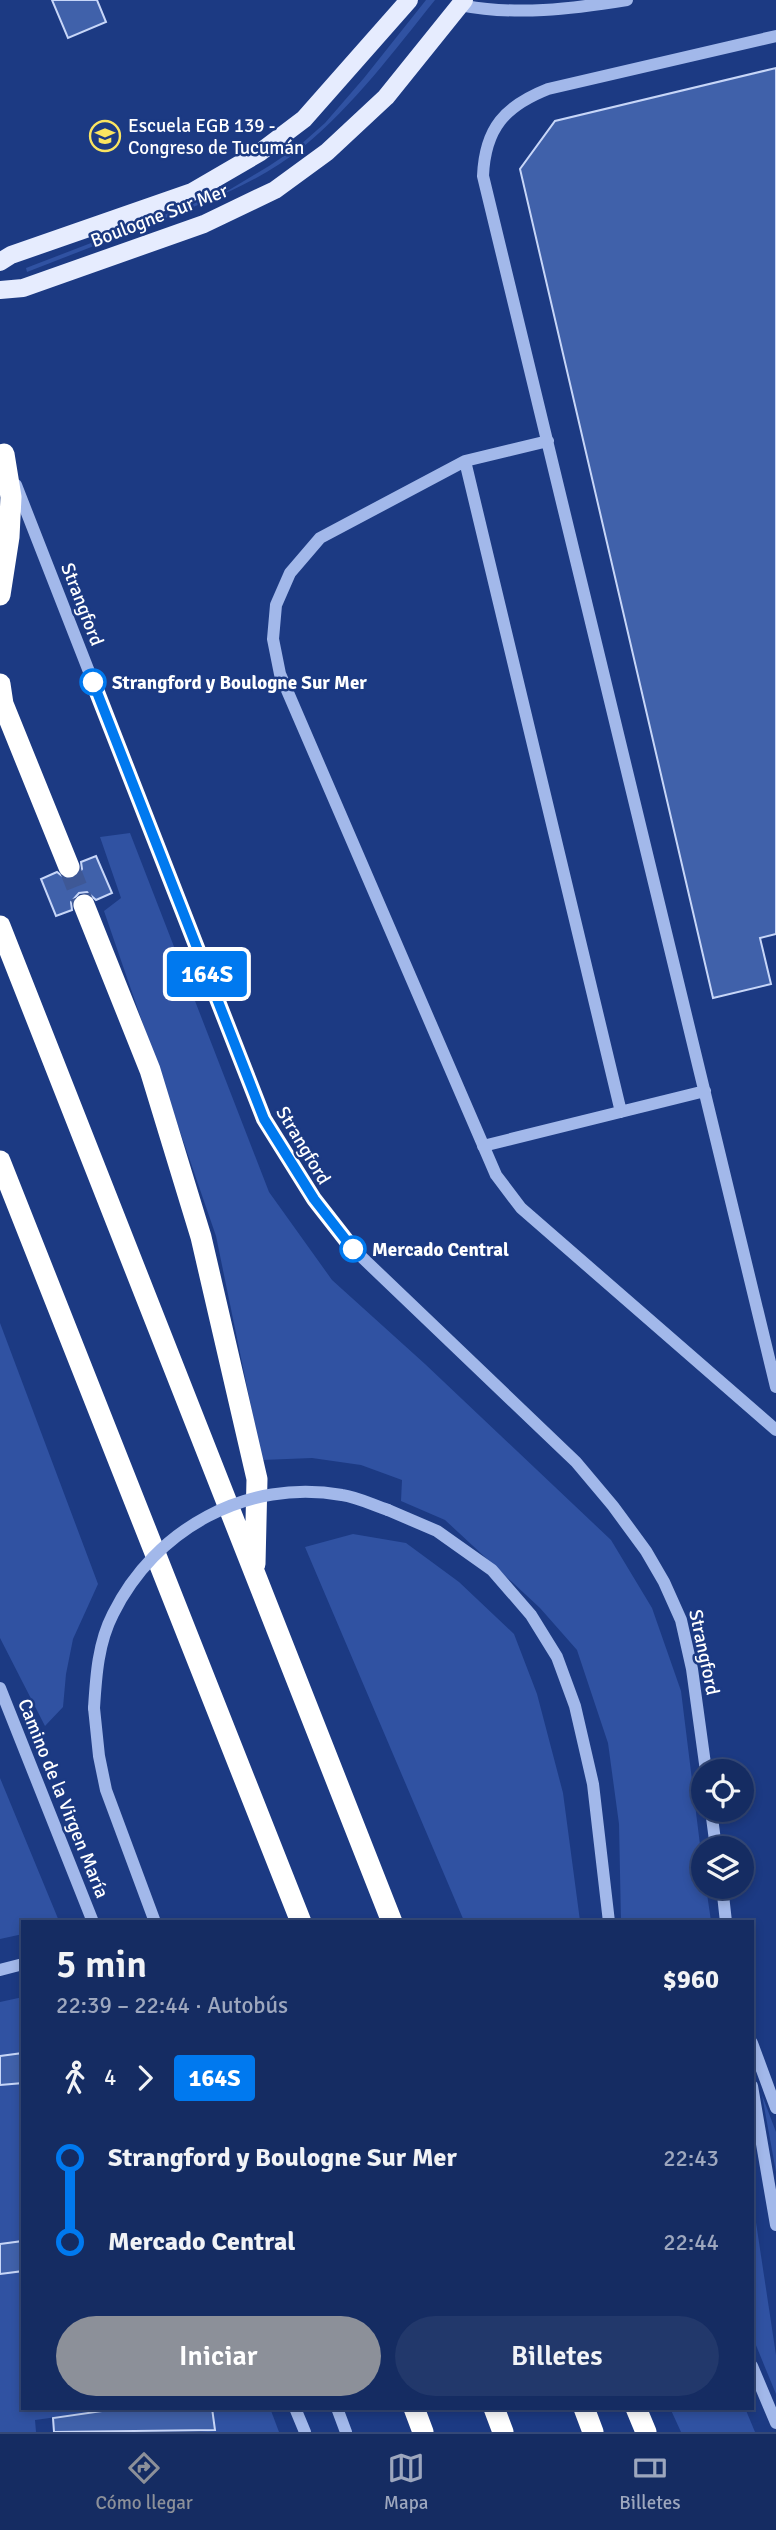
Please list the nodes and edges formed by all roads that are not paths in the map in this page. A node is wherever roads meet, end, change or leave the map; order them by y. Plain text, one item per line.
1 (409, 0) edge
2 (627, 0) edge
3 (462, 3) edge
4 (776, 36) edge
5 (0, 262) edge
6 (0, 290) edge
7 (548, 440) junction
8 (2, 449) edge
9 (465, 461) junction
10 (0, 595) edge
11 (0, 684) edge
12 (69, 867) tunnel mouth
13 (84, 905) tunnel mouth
14 (0, 926) edge
15 (705, 1091) junction
16 (621, 1112) junction
17 (484, 1146) junction
18 (0, 1161) edge
19 (776, 1387) edge
20 (776, 1430) edge
21 (255, 1574) junction
22 (0, 1688) edge
23 (704, 1759) edge
24 (285, 1880) junction
25 (723, 1899) edge
26 (92, 1920) edge
27 (154, 1920) edge
28 (291, 1920) edge
29 (300, 1920) edge
30 (391, 1920) edge
31 (609, 1920) edge
32 (726, 1920) edge
33 (21, 1965) edge
34 (0, 1970) edge
35 (754, 2048) edge
36 (754, 2098) edge
37 (776, 2108) edge
38 (776, 2225) edge
39 (754, 2371) edge
40 (296, 2410) edge
41 (338, 2410) edge
42 (415, 2410) edge
43 (495, 2410) edge
44 (585, 2410) edge
45 (637, 2410) edge
46 (776, 2423) edge
47 (305, 2432) edge
48 (346, 2432) edge
49 (423, 2432) edge
50 (503, 2432) edge
51 (593, 2432) edge
52 (646, 2432) edge

1 - 5 main road, Boulogne Sur Mer
2 - 3 street
3 - 6 main road, Boulogne Sur Mer
4 - 7 street
7 - 9 street
7 - 15 street
8 - 10 highway
8 - 23 street, Strangford
9 - 16 street
9 - 17 street
11 - 12 highway
13 - 21 highway
14 - 21 highway
15 - 16 street
15 - 19 street
16 - 17 street
17 - 20 street
18 - 24 highway
21 - 30 highway
22 - 26 street, Camino de la Virgen María
24 - 28 highway
24 - 29 highway
25 - 32 street
27 - 31 street, bridge
33 - 34 street
35 - 37 street
36 - 38 street
39 - 46 street
40 - 47 street
41 - 48 street
42 - 49 highway
43 - 50 highway
44 - 51 highway
45 - 52 highway

